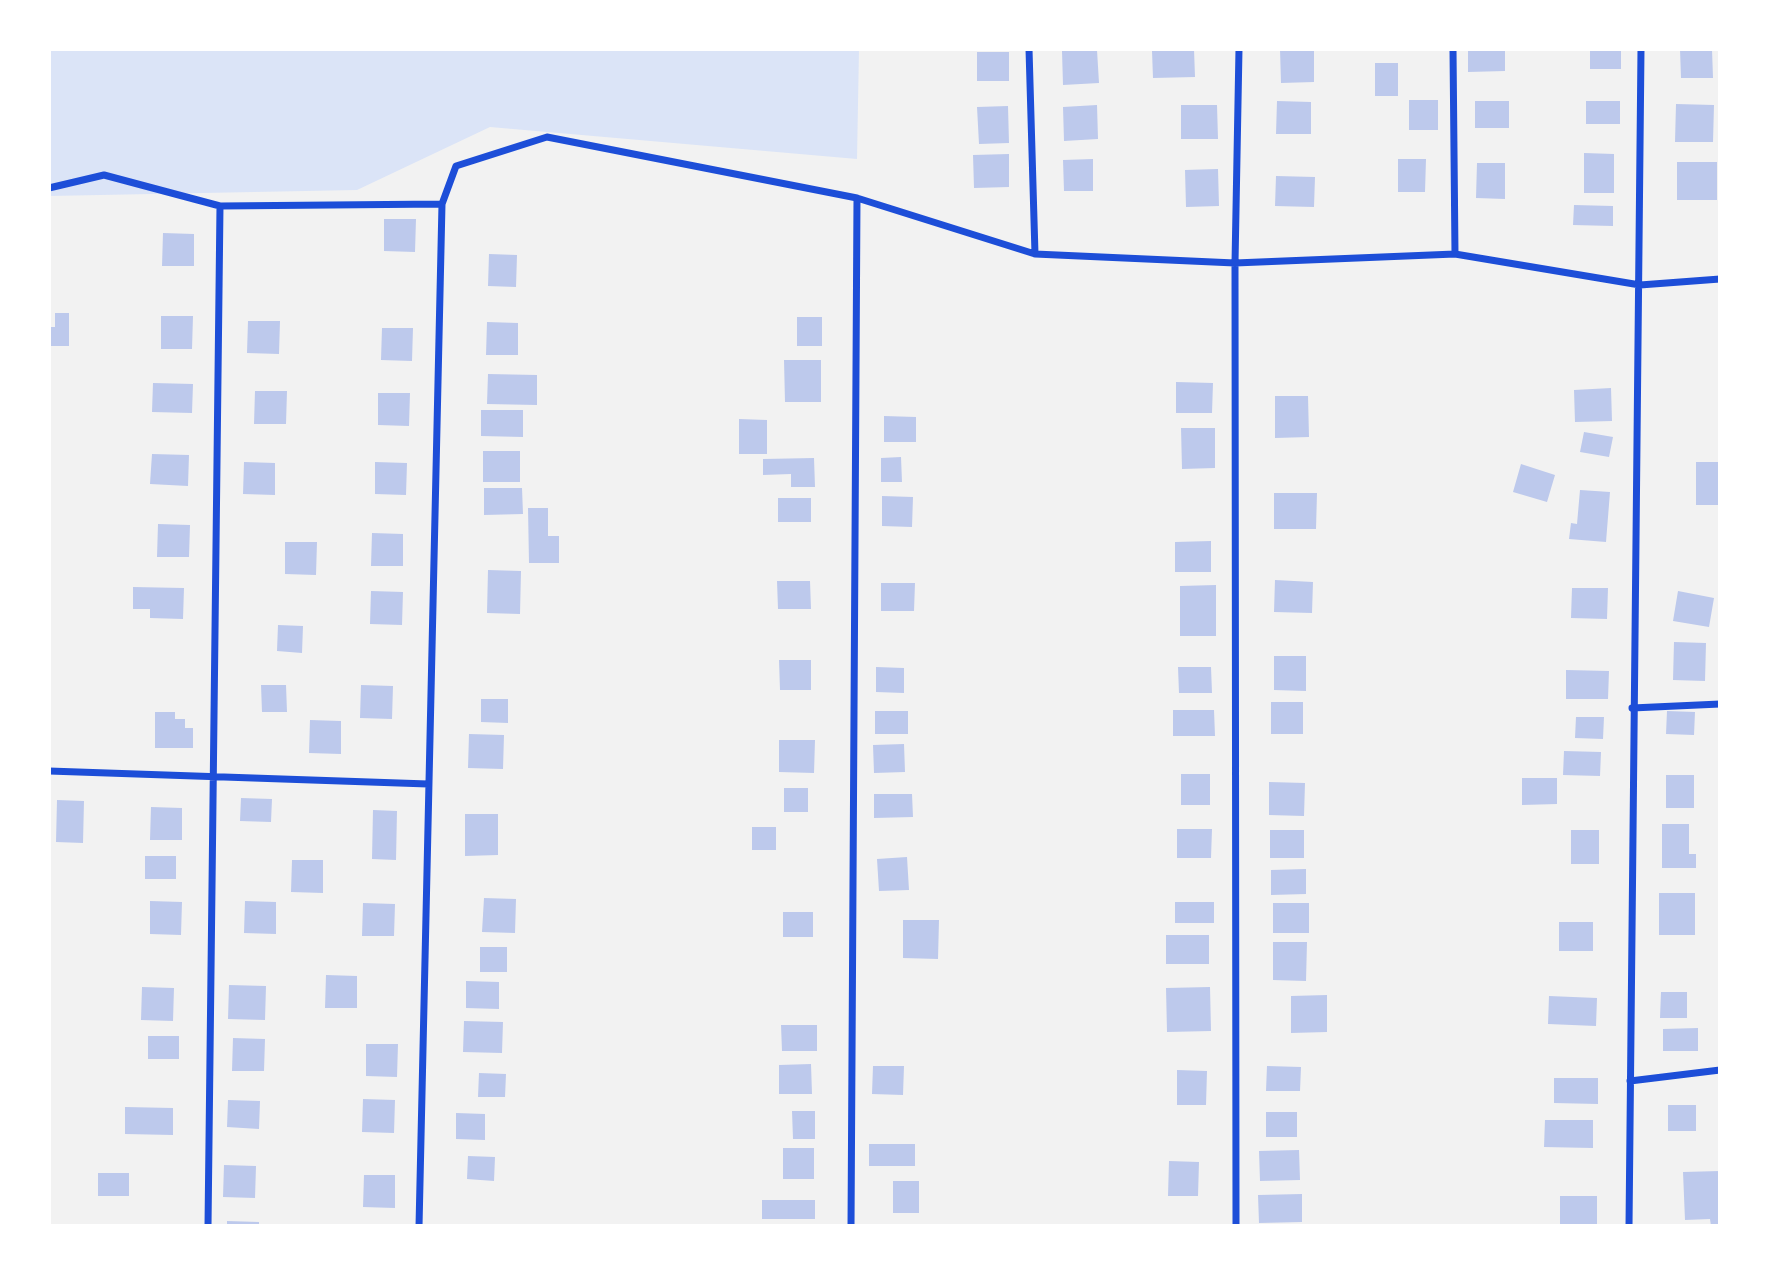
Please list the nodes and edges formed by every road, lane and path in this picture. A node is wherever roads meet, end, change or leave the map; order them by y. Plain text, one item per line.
1 (1029, 49) edge
2 (1239, 49) edge
3 (1453, 49) edge
4 (1641, 49) edge
5 (49, 188) edge
6 (857, 198) junction
7 (442, 204) junction
8 (220, 206) junction
9 (1035, 254) junction
10 (1455, 254) junction
11 (1235, 263) junction
12 (1720, 279) edge
13 (1640, 285) junction
14 (1720, 704) edge
15 (1632, 708) junction
16 (49, 771) edge
17 (213, 776) junction
18 (428, 783) junction
19 (1720, 1070) edge
20 (1630, 1081) junction
21 (208, 1226) edge
22 (419, 1226) edge
23 (851, 1226) edge
24 (1236, 1226) edge
25 (1629, 1226) edge

1 - 9 street
2 - 11 street
3 - 10 street
4 - 13 street
5 - 8 street
6 - 7 street
6 - 9 street
6 - 23 street
7 - 8 street
7 - 18 street
8 - 17 street
9 - 11 street
10 - 11 street
10 - 13 street
11 - 24 street
12 - 13 street
13 - 15 street
14 - 15 street
15 - 20 street
16 - 17 street
17 - 18 street
17 - 21 street
18 - 22 street
19 - 20 street
20 - 25 street

